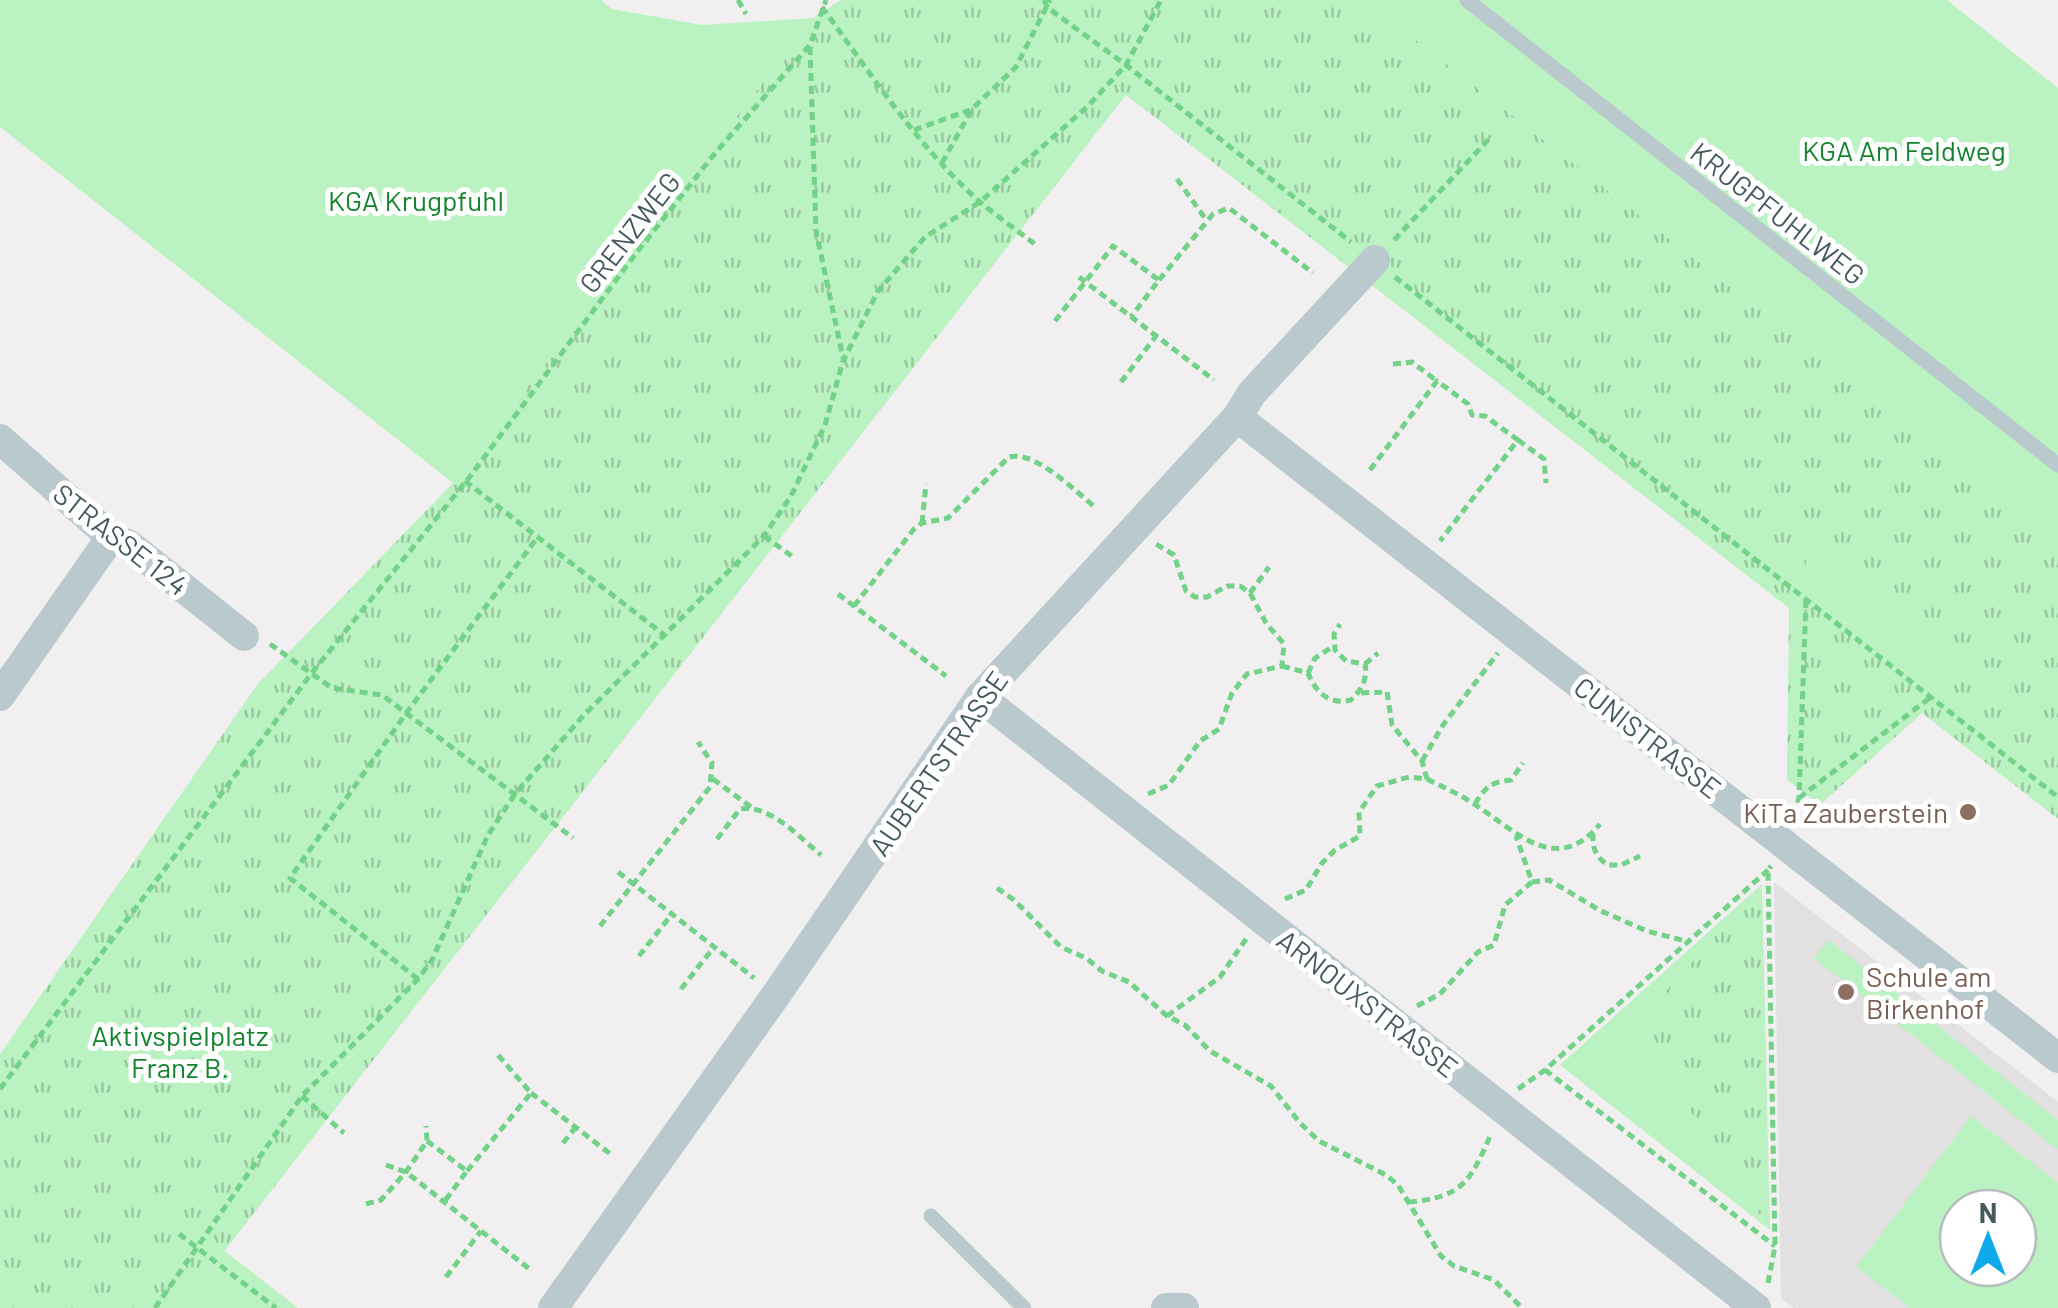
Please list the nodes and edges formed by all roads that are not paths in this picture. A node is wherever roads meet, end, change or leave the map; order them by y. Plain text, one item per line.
1 (1467, 0) edge
2 (1375, 260) road end
3 (1237, 417) junction
4 (0, 439) edge
5 (2058, 465) edge
6 (112, 536) junction
7 (244, 636) road end
8 (0, 696) edge
9 (980, 698) junction
10 (2058, 1058) edge
11 (930, 1216) dead end
12 (1761, 1300) edge
13 (552, 1308) edge
14 (1024, 1308) edge
15 (1166, 1308) edge
16 (1184, 1308) edge

1 - 5 lane, KRUGPFUHLWEG
2 - 3 street, AUBERTSTRASSE
3 - 9 street, AUBERTSTRASSE
3 - 10 street, CUNISTRASSE
4 - 6 street, STRASSE 124
6 - 7 street, STRASSE 124
6 - 8 street
9 - 12 street, ARNOUXSTRASSE
9 - 13 street, AUBERTSTRASSE
11 - 14 lane
15 - 16 street

